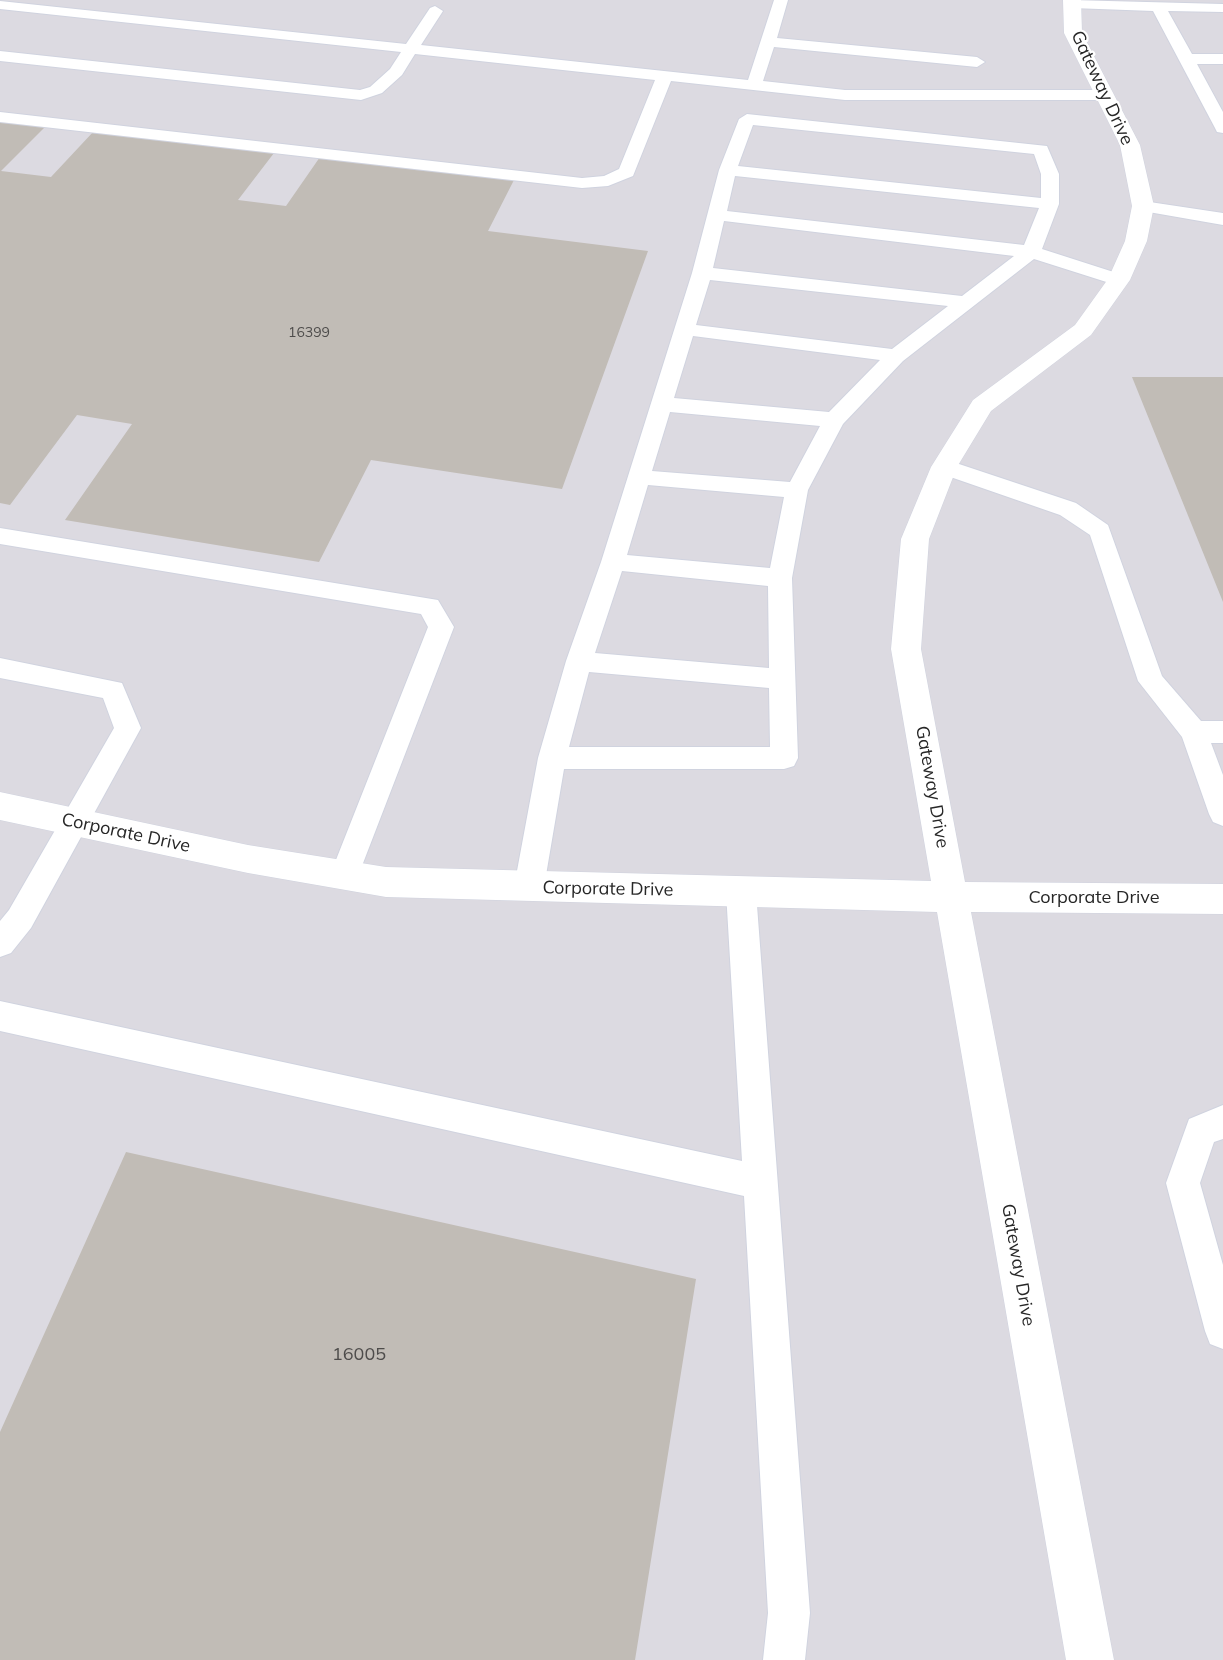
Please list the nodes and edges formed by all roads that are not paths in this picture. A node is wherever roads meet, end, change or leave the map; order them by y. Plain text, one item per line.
1 (781, 0) edge
2 (1072, 2) edge
3 (0, 5) edge
4 (1159, 8) junction
5 (1223, 8) edge
6 (435, 11) dead end
7 (768, 42) junction
8 (412, 49) junction
9 (0, 57) edge
10 (1186, 59) junction
11 (1223, 59) edge
12 (977, 62) dead end
13 (665, 75) junction
14 (754, 85) junction
15 (1104, 95) junction
16 (0, 117) edge
17 (1223, 128) edge
18 (728, 170) junction
19 (1050, 204) junction
20 (1143, 206) junction
21 (718, 215) junction
22 (1223, 219) edge
23 (1031, 252) junction
24 (702, 273) junction
25 (1119, 280) junction
26 (967, 302) junction
27 (683, 329) junction
28 (896, 356) junction
29 (660, 404) junction
30 (834, 420) junction
31 (944, 467) junction
32 (638, 477) junction
33 (797, 490) junction
34 (0, 536) edge
35 (613, 562) junction
36 (780, 578) junction
37 (579, 661) junction
38 (0, 668) edge
39 (781, 679) junction
40 (1194, 732) junction
41 (1223, 732) edge
42 (552, 758) junction
43 (0, 806) edge
44 (1223, 814) edge
45 (74, 822) junction
46 (345, 875) junction
47 (529, 887) junction
48 (741, 892) junction
49 (952, 897) junction
50 (1223, 899) edge
51 (0, 943) edge
52 (0, 1017) edge
53 (1223, 1122) edge
54 (760, 1182) junction
55 (1223, 1331) edge
56 (784, 1660) edge
57 (1090, 1660) edge

1 - 7 lane
2 - 4 lane
2 - 15 street, Gateway Drive
3 - 8 lane
4 - 5 lane
4 - 10 lane
6 - 8 lane
7 - 12 lane
7 - 14 lane
8 - 9 lane
8 - 13 lane
10 - 11 lane
10 - 17 lane
13 - 14 lane
13 - 16 lane
14 - 15 lane
15 - 20 street, Gateway Drive
18 - 19 lane
18 - 19 lane
18 - 21 lane
19 - 23 lane
20 - 22 lane
20 - 25 street, Gateway Drive
21 - 23 lane
21 - 24 lane
23 - 25 lane
23 - 26 lane
24 - 26 lane
24 - 27 lane
25 - 31 street, Gateway Drive
26 - 28 lane
27 - 28 lane
27 - 29 lane
28 - 30 lane
29 - 30 lane
29 - 32 lane
30 - 33 lane
31 - 40 lane
31 - 49 street, Gateway Drive
32 - 33 lane
32 - 35 lane
33 - 36 lane
34 - 46 lane
35 - 36 lane
35 - 37 lane
36 - 39 lane
37 - 39 lane
37 - 42 lane
38 - 45 lane
39 - 42 lane
40 - 41 lane
40 - 44 lane
42 - 47 lane
43 - 45 street, Corporate Drive
45 - 46 street, Corporate Drive
45 - 51 lane
46 - 47 street, Corporate Drive
47 - 48 street, Corporate Drive
48 - 49 street, Corporate Drive
48 - 54 lane
49 - 50 street, Corporate Drive
49 - 57 street, Gateway Drive
52 - 54 lane
53 - 55 lane
54 - 56 lane

